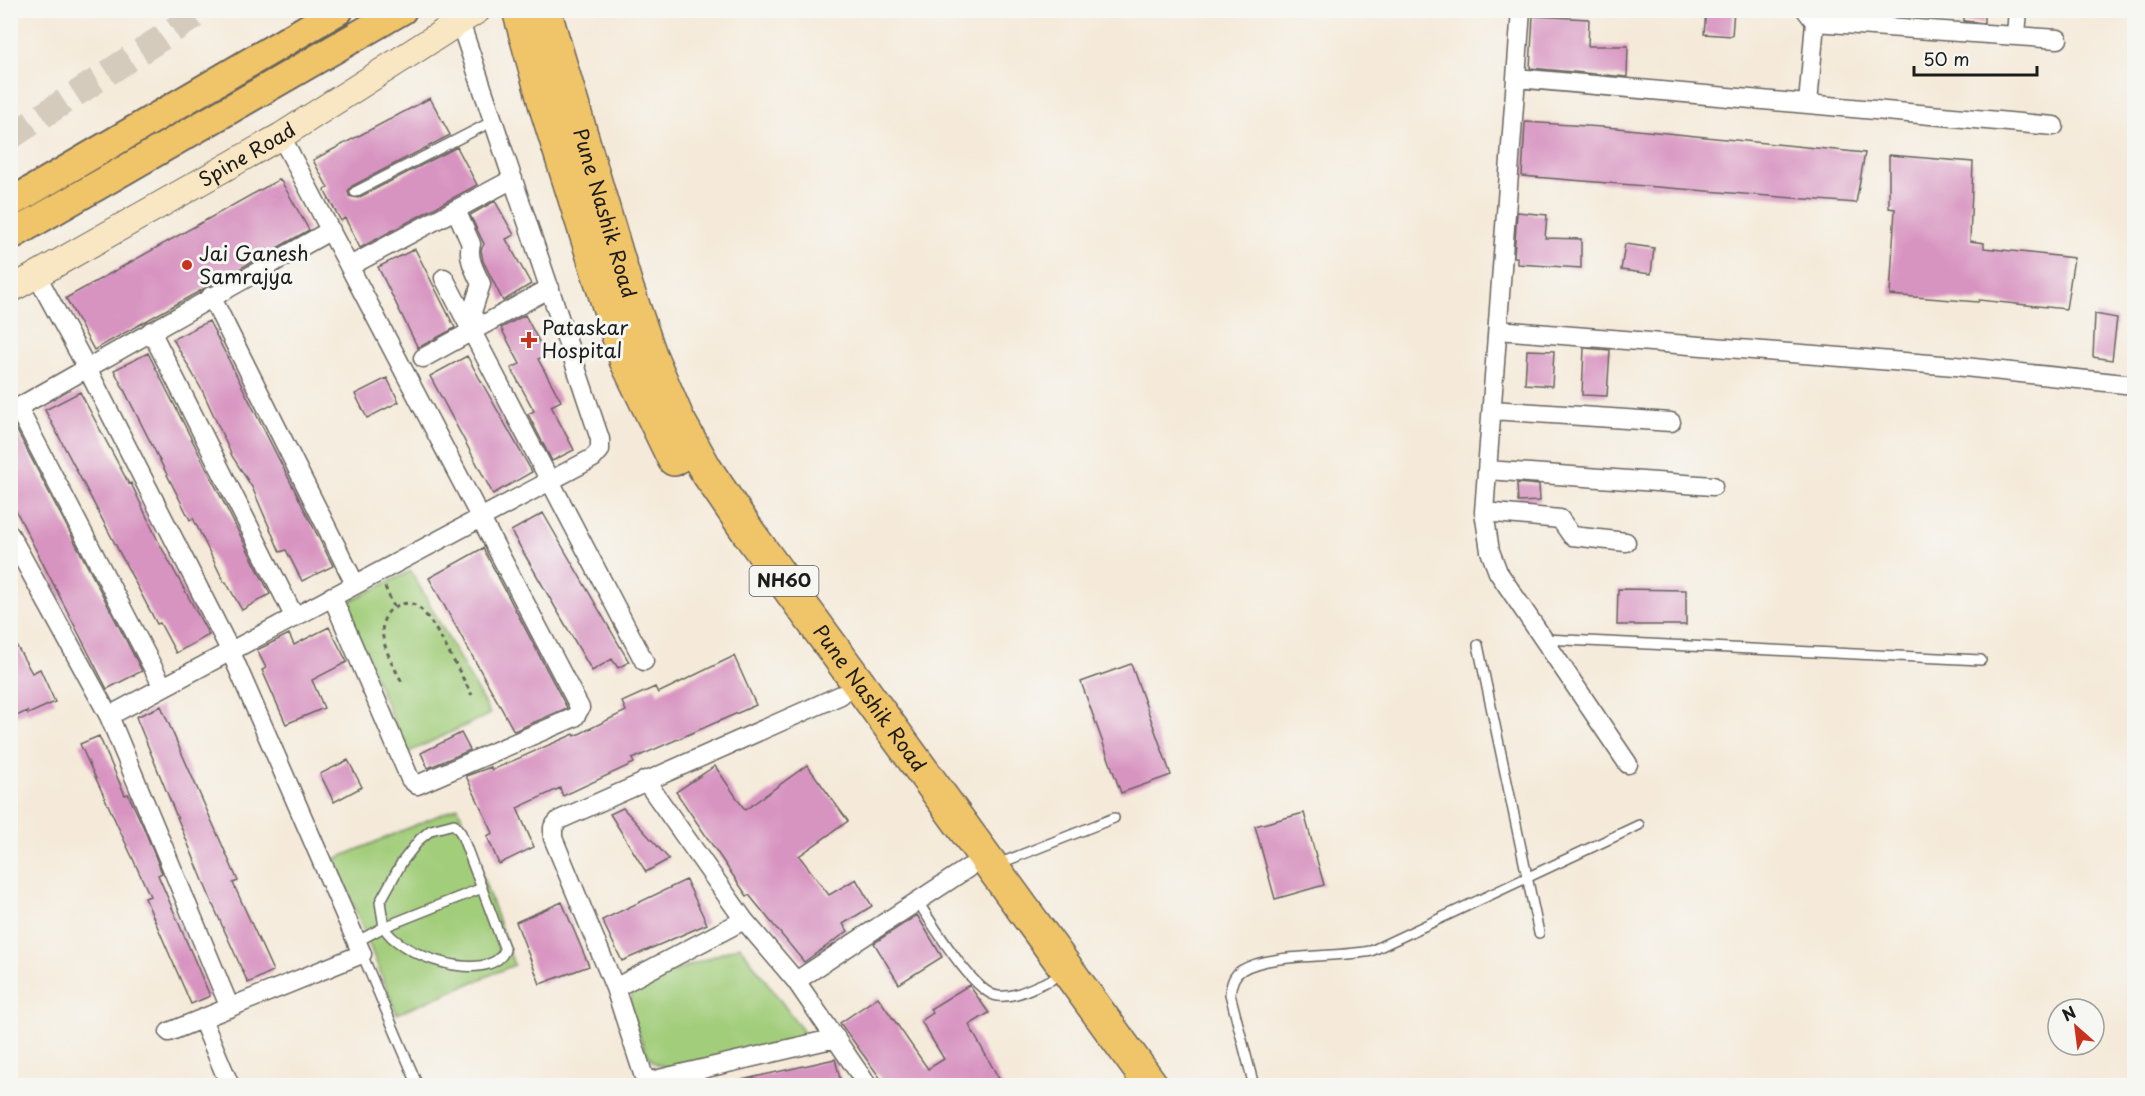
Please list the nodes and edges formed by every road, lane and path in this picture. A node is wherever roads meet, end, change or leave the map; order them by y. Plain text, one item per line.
1 (339, 10) edge
2 (402, 10) edge
3 (519, 10) edge
4 (544, 10) edge
5 (1521, 10) edge
6 (2018, 10) edge
7 (469, 16) edge
8 (1810, 16) edge
9 (1838, 17) edge
10 (1929, 20) edge
11 (2016, 35) junction
12 (2058, 39) dead end
13 (1516, 78) junction
14 (1808, 104) junction
15 (493, 121) junction
16 (2054, 126) dead end
17 (281, 136) junction
18 (513, 179) junction
19 (355, 192) dead end
20 (10, 203) edge
21 (456, 210) junction
22 (330, 230) junction
23 (10, 236) edge
24 (350, 266) junction
25 (37, 276) junction
26 (444, 278) dead end
27 (550, 288) junction
28 (10, 290) edge
29 (211, 296) junction
30 (475, 328) junction
31 (1498, 330) junction
32 (151, 331) junction
33 (423, 358) dead end
34 (87, 368) junction
35 (2134, 385) edge
36 (14, 410) edge
37 (1492, 410) junction
38 (1671, 422) dead end
39 (1487, 470) junction
40 (549, 481) junction
41 (1713, 486) dead end
42 (1484, 512) junction
43 (482, 516) junction
44 (10, 536) edge
45 (1626, 542) dead end
46 (377, 572) junction
47 (355, 584) junction
48 (332, 596) junction
49 (394, 607) junction
50 (294, 616) junction
51 (1542, 639) junction
52 (1478, 645) dead end
53 (230, 650) junction
54 (1981, 660) dead end
55 (644, 661) dead end
56 (403, 684) dead end
57 (162, 685) junction
58 (841, 694) junction
59 (472, 695) dead end
60 (109, 716) junction
61 (1628, 764) dead end
62 (645, 780) junction
63 (1113, 818) dead end
64 (1639, 825) dead end
65 (981, 867) junction
66 (1527, 878) junction
67 (482, 888) junction
68 (918, 902) junction
69 (744, 920) junction
70 (384, 927) junction
71 (1539, 933) dead end
72 (360, 947) junction
73 (1051, 980) junction
74 (796, 981) junction
75 (615, 988) junction
76 (230, 1008) junction
77 (202, 1019) junction
78 (169, 1032) dead end
79 (836, 1038) junction
80 (647, 1084) edge
81 (230, 1086) edge
82 (418, 1086) edge
83 (868, 1086) edge
84 (1126, 1086) edge
85 (1152, 1086) edge
86 (1254, 1086) edge

1 - 20 main road
2 - 23 main road
3 - 58 highway, Pune Nashik Road / NH60
4 - 65 highway, Pune Nashik Road / NH60
5 - 13 street
6 - 11 street
7 - 15 street
7 - 17 street, Spine Road
8 - 9 street
8 - 14 street
9 - 10 street
10 - 11 street
11 - 12 street
13 - 14 street
13 - 31 street
14 - 16 street
15 - 18 street
15 - 19 lane
17 - 22 street
17 - 25 street, Spine Road
18 - 21 street
18 - 27 street
21 - 24 street
21 - 30 street
22 - 24 street
22 - 29 street
24 - 43 street
25 - 28 street, Spine Road
25 - 34 street
26 - 30 street
27 - 30 street
27 - 40 street
29 - 32 street
29 - 47 street
30 - 33 street
30 - 40 street
31 - 35 street
31 - 37 street
32 - 34 street
32 - 50 street
34 - 36 street
34 - 53 street
36 - 57 street
37 - 38 street
37 - 39 street
39 - 41 street
39 - 42 street
40 - 43 street
40 - 55 street
42 - 45 street
42 - 51 street
43 - 46 street
43 - 48 street
44 - 60 street
46 - 47 street
46 - 49 path
47 - 48 street
48 - 50 street
49 - 56 path
49 - 59 path
50 - 53 street
51 - 54 lane
51 - 61 street
52 - 66 lane
53 - 57 street
53 - 72 street
57 - 60 street
58 - 62 street
58 - 65 highway, Pune Nashik Road / NH60
60 - 76 street
62 - 69 street
62 - 75 street
63 - 65 lane
64 - 66 lane
65 - 68 street
65 - 73 highway, Pune Nashik Road / NH60
65 - 85 highway, Pune Nashik Road / NH60
66 - 71 lane
66 - 86 lane
67 - 70 lane
67 - 70 lane
67 - 70 lane
68 - 73 lane
68 - 74 street
69 - 74 street
69 - 75 street
70 - 72 lane
72 - 76 street
72 - 82 lane
73 - 84 highway, Pune Nashik Road / NH60
74 - 79 street
75 - 80 street
76 - 77 street
77 - 78 street
77 - 81 street
79 - 80 street
79 - 83 street

